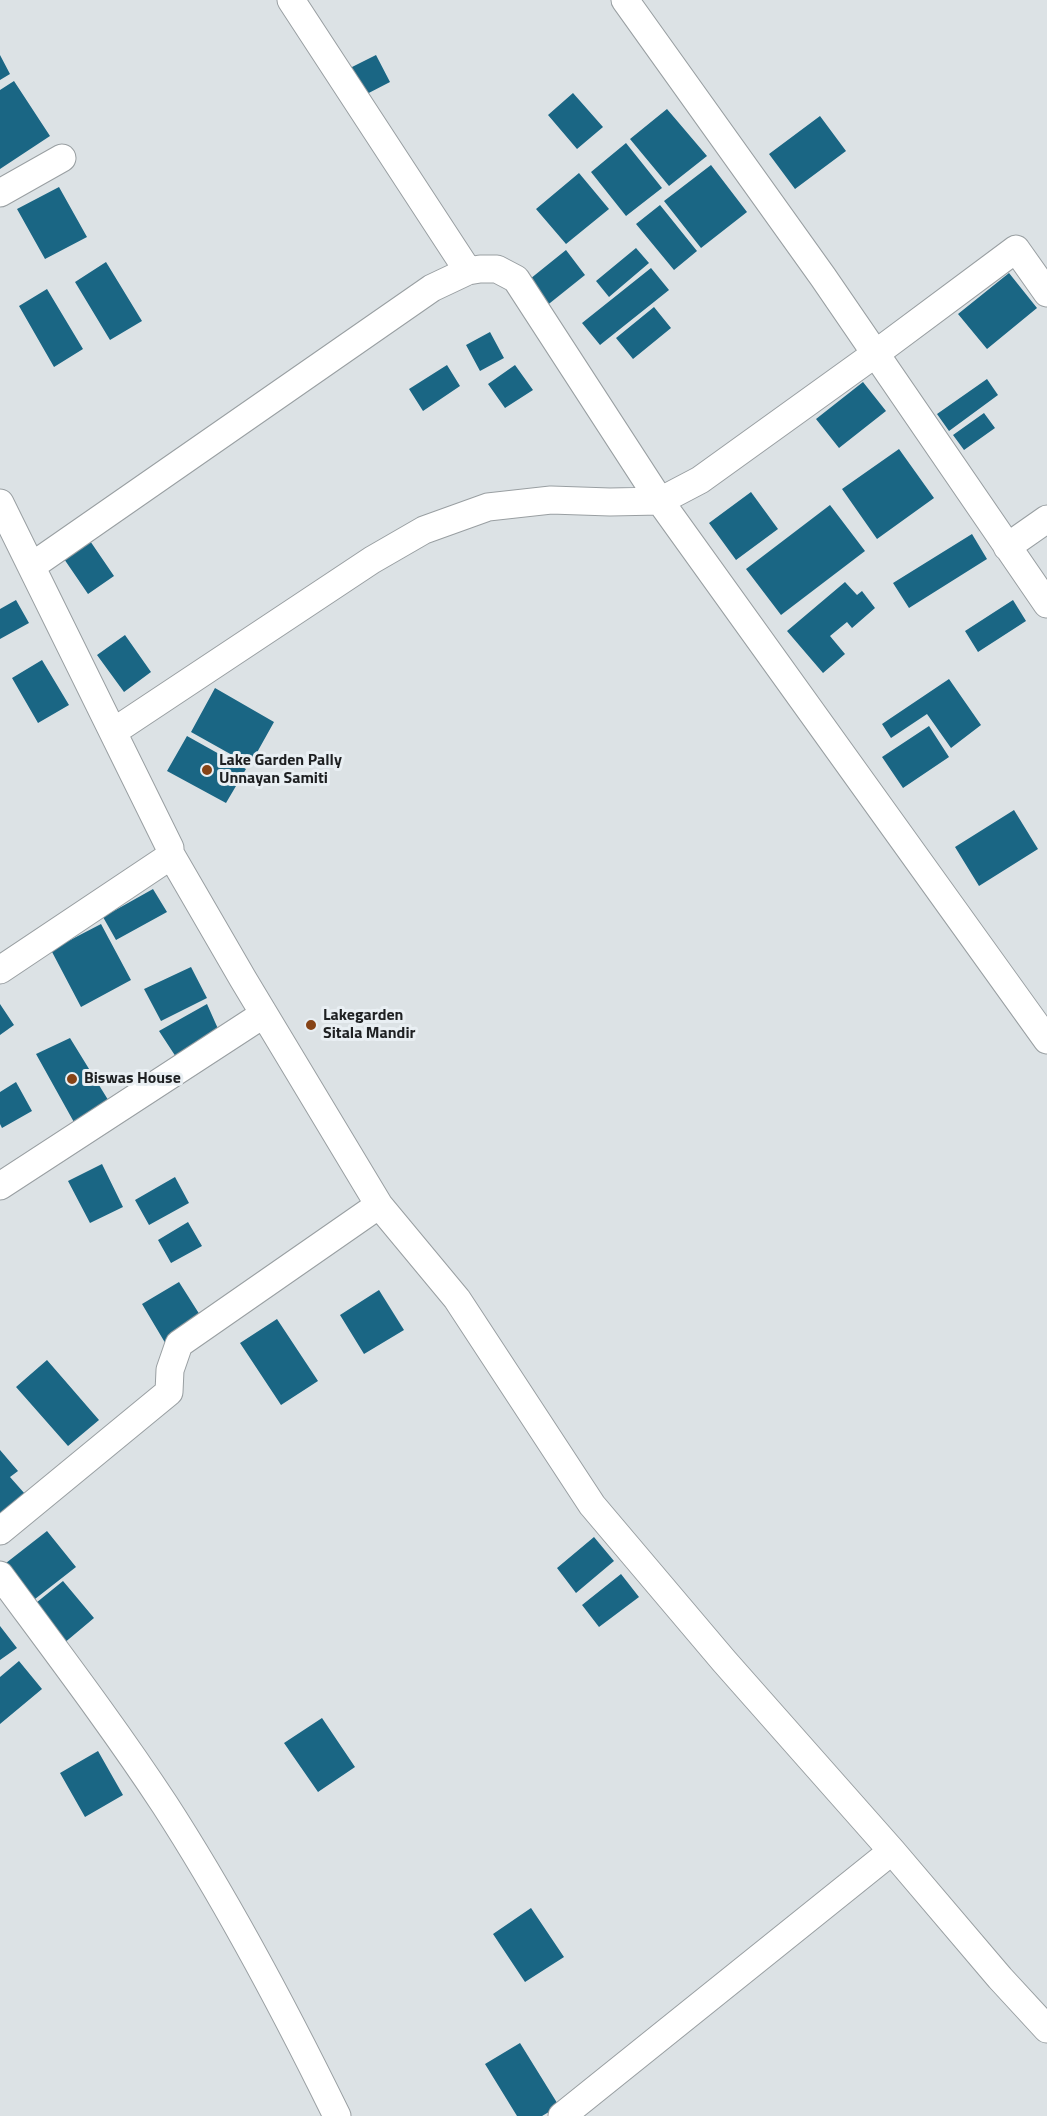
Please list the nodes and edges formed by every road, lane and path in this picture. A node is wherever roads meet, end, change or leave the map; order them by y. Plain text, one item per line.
1 (291, 0) edge
2 (625, 0) edge
3 (62, 158) dead end
4 (0, 193) edge
5 (468, 271) junction
6 (1047, 293) edge
7 (875, 354) junction
8 (660, 501) junction
9 (0, 503) edge
10 (1047, 519) edge
11 (1007, 547) junction
12 (32, 566) junction
13 (1047, 604) edge
14 (113, 732) junction
15 (170, 853) junction
16 (0, 970) edge
17 (264, 1014) junction
18 (1047, 1040) edge
19 (0, 1186) edge
20 (379, 1205) junction
21 (0, 1531) edge
22 (0, 1575) edge
23 (892, 1851) junction
24 (1047, 2029) edge
25 (337, 2116) edge
26 (562, 2116) edge

1 - 5 street
2 - 7 street
3 - 4 street
5 - 8 street
5 - 12 street
6 - 7 street
7 - 8 street
7 - 11 street
8 - 14 street
8 - 18 street
9 - 12 street
10 - 11 street
11 - 13 street
12 - 14 street
14 - 15 street
15 - 16 street
15 - 17 street
17 - 19 street
17 - 20 street
20 - 21 street
20 - 23 street
22 - 25 street
23 - 24 street
23 - 26 street

